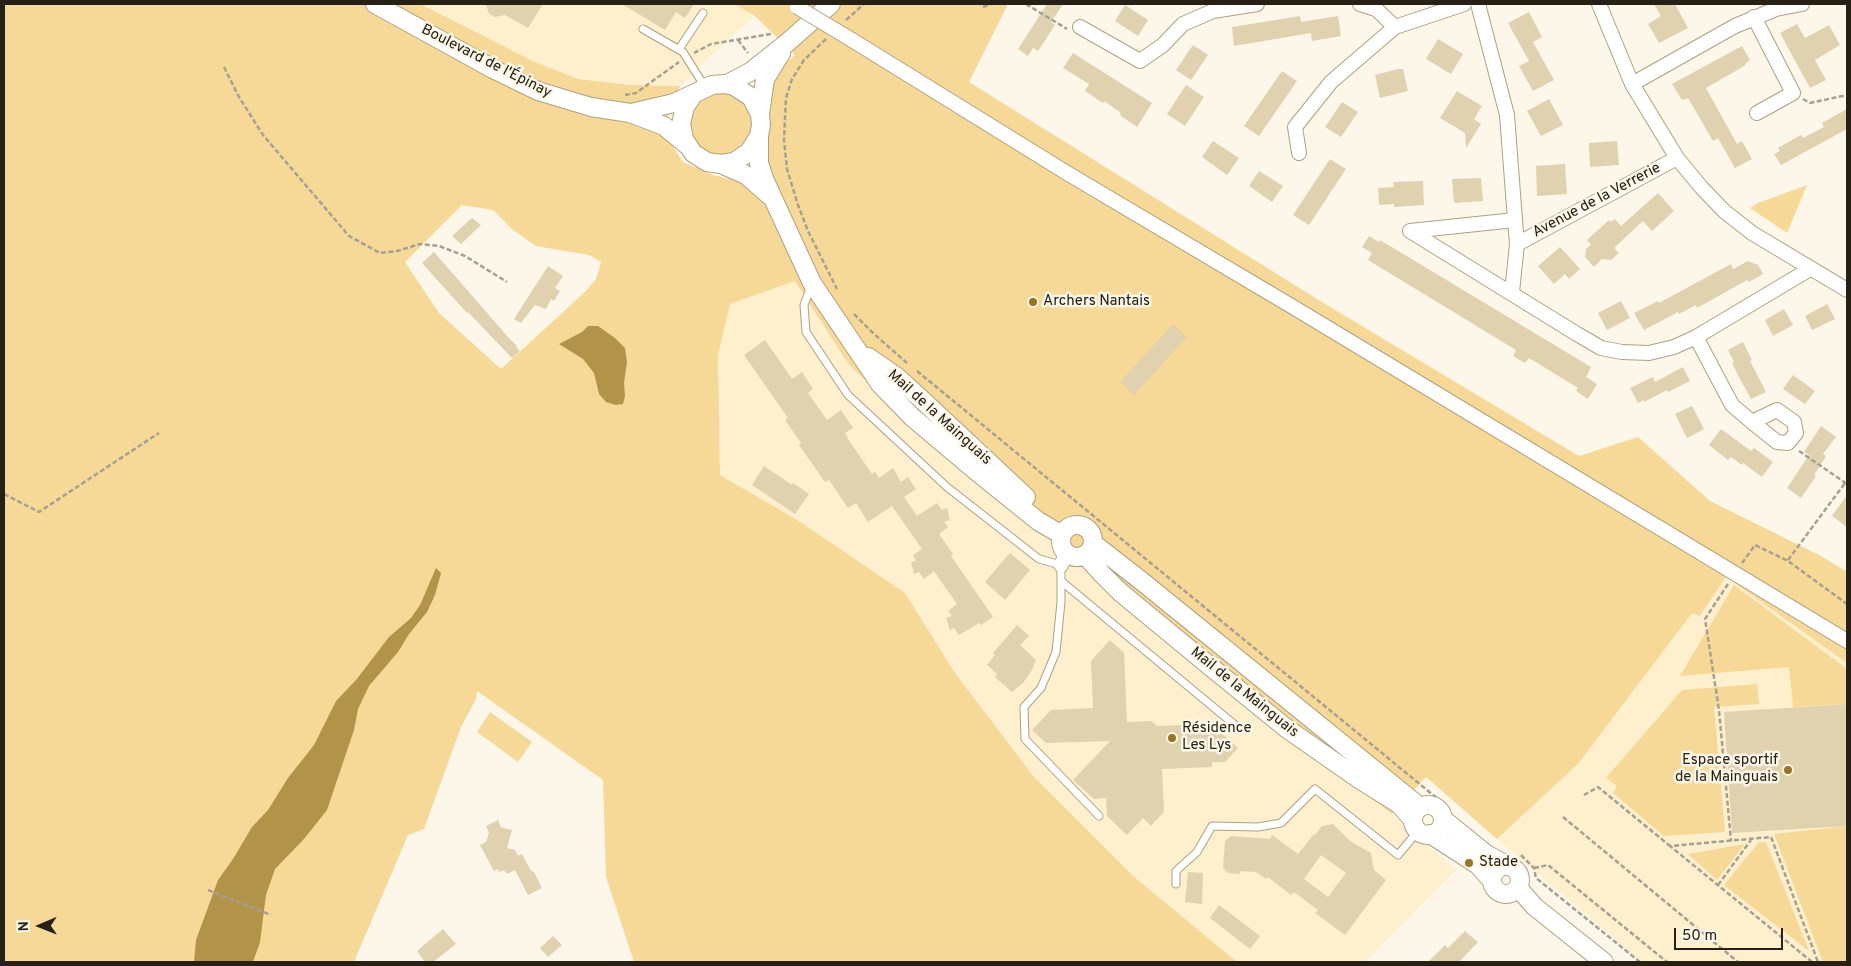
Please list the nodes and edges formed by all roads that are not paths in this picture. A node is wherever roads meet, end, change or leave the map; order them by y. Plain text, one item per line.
1 (375, 4) edge
2 (831, 4) edge
3 (1257, 4) edge
4 (1360, 4) edge
5 (1464, 4) edge
6 (1478, 4) edge
7 (1599, 4) edge
8 (1802, 4) edge
9 (794, 5) edge
10 (1775, 6) edge
11 (703, 13) dead end
12 (1754, 17) junction
13 (1395, 26) junction
14 (644, 29) dead end
15 (1075, 29) road end
16 (780, 38) junction
17 (679, 49) junction
18 (727, 84) junction
19 (1632, 84) junction
20 (700, 91) junction
21 (630, 113) junction
22 (1758, 113) dead end
23 (760, 114) junction
24 (759, 136) junction
25 (687, 145) junction
26 (1299, 153) dead end
27 (1677, 158) junction
28 (720, 164) junction
29 (770, 196) junction
30 (1515, 220) junction
31 (1517, 244) junction
32 (1810, 269) junction
33 (812, 283) junction
34 (1847, 290) edge
35 (1512, 292) junction
36 (1696, 337) junction
37 (1752, 422) junction
38 (1064, 533) junction
39 (1089, 550) junction
40 (1064, 559) junction
41 (1061, 581) junction
42 (1847, 641) edge
43 (1235, 725) dead end
44 (1444, 812) junction
45 (1099, 816) dead end
46 (1420, 823) junction
47 (1511, 858) junction
48 (1492, 881) junction
49 (1176, 884) dead end
50 (1518, 888) junction
51 (1604, 962) edge

1 - 21 street, Boulevard de l'Épinay
2 - 16 street
3 - 15 street
4 - 13 street
5 - 13 street
6 - 30 street
7 - 19 street
8 - 10 street
9 - 42 street, bridge
10 - 12 street
11 - 17 lane
12 - 19 street
12 - 22 street
13 - 26 street
14 - 17 lane
16 - 18 street
16 - 23 street
17 - 20 lane
18 - 20 street
18 - 23 street
19 - 27 street
20 - 21 street, Boulevard de l'Épinay
20 - 25 street
21 - 25 street, Boulevard de l'Épinay
23 - 24 street
24 - 28 street
24 - 29 street, Mail de la Mainguais
25 - 28 street
27 - 31 street, Avenue de la Verrerie
27 - 32 street
28 - 29 street, Mail de la Mainguais
29 - 33 street, Mail de la Mainguais
30 - 31 street
30 - 35 street
31 - 35 street
32 - 34 street
32 - 36 street
33 - 38 street, Mail de la Mainguais
33 - 40 lane
35 - 36 street
36 - 37 street
37 - 37 street
38 - 39 street
38 - 40 street
39 - 40 street
39 - 46 street, Mail de la Mainguais
40 - 41 lane
41 - 43 lane
41 - 45 lane
44 - 46 street
44 - 46 street
44 - 47 street
46 - 48 street, Mail de la Mainguais
46 - 49 lane
47 - 48 street
47 - 50 street
48 - 50 street, Mail de la Mainguais
50 - 51 street

